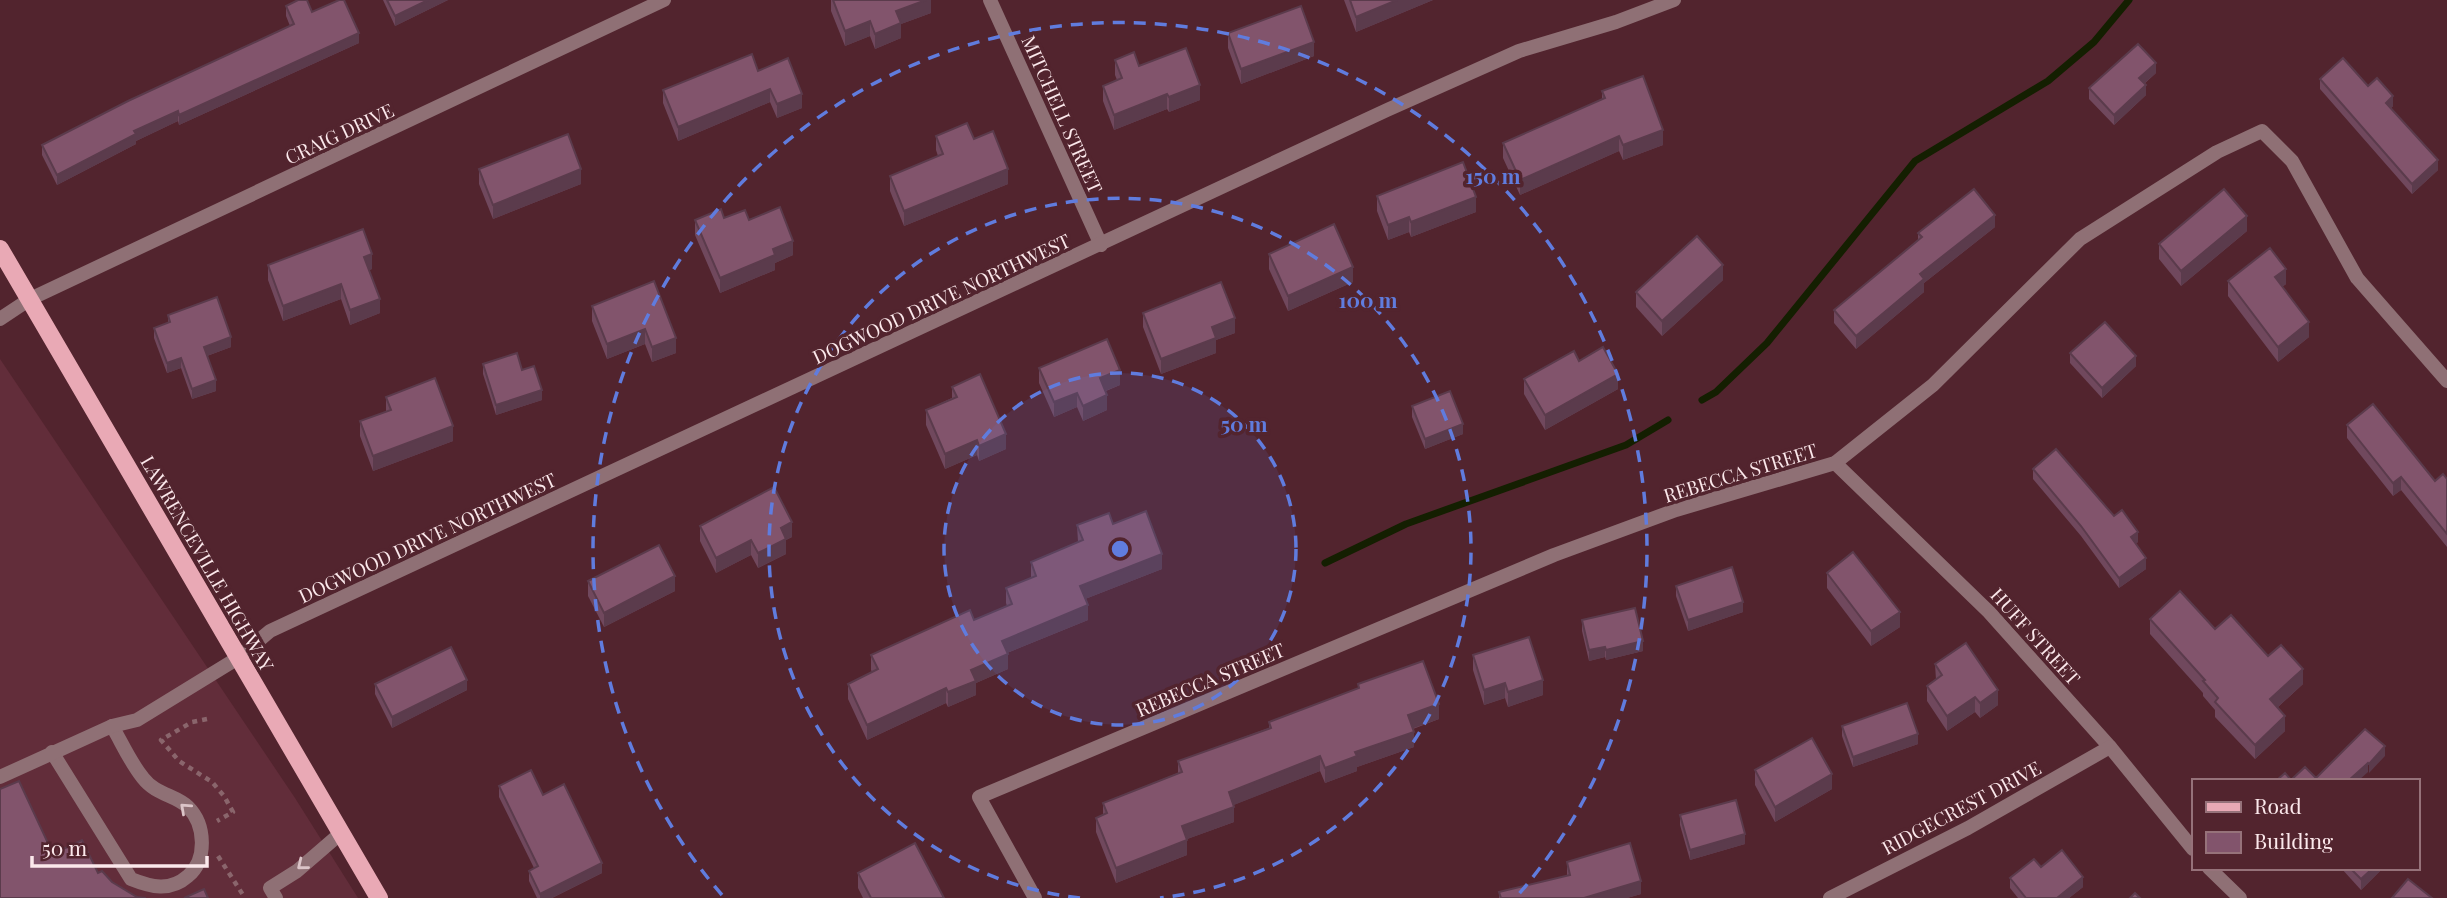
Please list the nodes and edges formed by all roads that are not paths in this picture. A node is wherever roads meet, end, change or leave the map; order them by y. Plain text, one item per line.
1 (664, 0) edge
2 (990, 0) edge
3 (1674, 0) edge
4 (1101, 245) junction
5 (0, 249) edge
6 (30, 299) junction
7 (0, 319) edge
8 (2447, 381) edge
9 (1835, 463) junction
10 (237, 658) junction
11 (113, 726) junction
12 (2110, 747) junction
13 (52, 752) junction
14 (0, 777) edge
15 (341, 833) junction
16 (2192, 848) edge
17 (2211, 870) edge
18 (276, 898) edge
19 (379, 898) edge
20 (1035, 898) edge
21 (1830, 898) edge
22 (2239, 898) edge

1 - 6 street, CRAIG DRIVE
2 - 4 street, MITCHELL STREET
3 - 4 street, DOGWOOD DRIVE NORTHWEST
4 - 10 street, DOGWOOD DRIVE NORTHWEST
5 - 6 main road, LAWRENCEVILLE HIGHWAY
6 - 7 street, CRAIG DRIVE
6 - 10 main road, LAWRENCEVILLE HIGHWAY
8 - 9 street, REBECCA STREET
9 - 12 street, HUFF STREET
9 - 20 street, REBECCA STREET
10 - 11 street, DOGWOOD DRIVE NORTHWEST
10 - 15 main road, LAWRENCEVILLE HIGHWAY
11 - 13 street, DOGWOOD DRIVE NORTHWEST
13 -> 11 street
12 - 16 street, HUFF STREET
12 - 21 street, RIDGECREST DRIVE
13 - 14 street, DOGWOOD DRIVE NORTHWEST
15 -> 18 street
15 - 19 main road, LAWRENCEVILLE HIGHWAY
17 - 22 street

